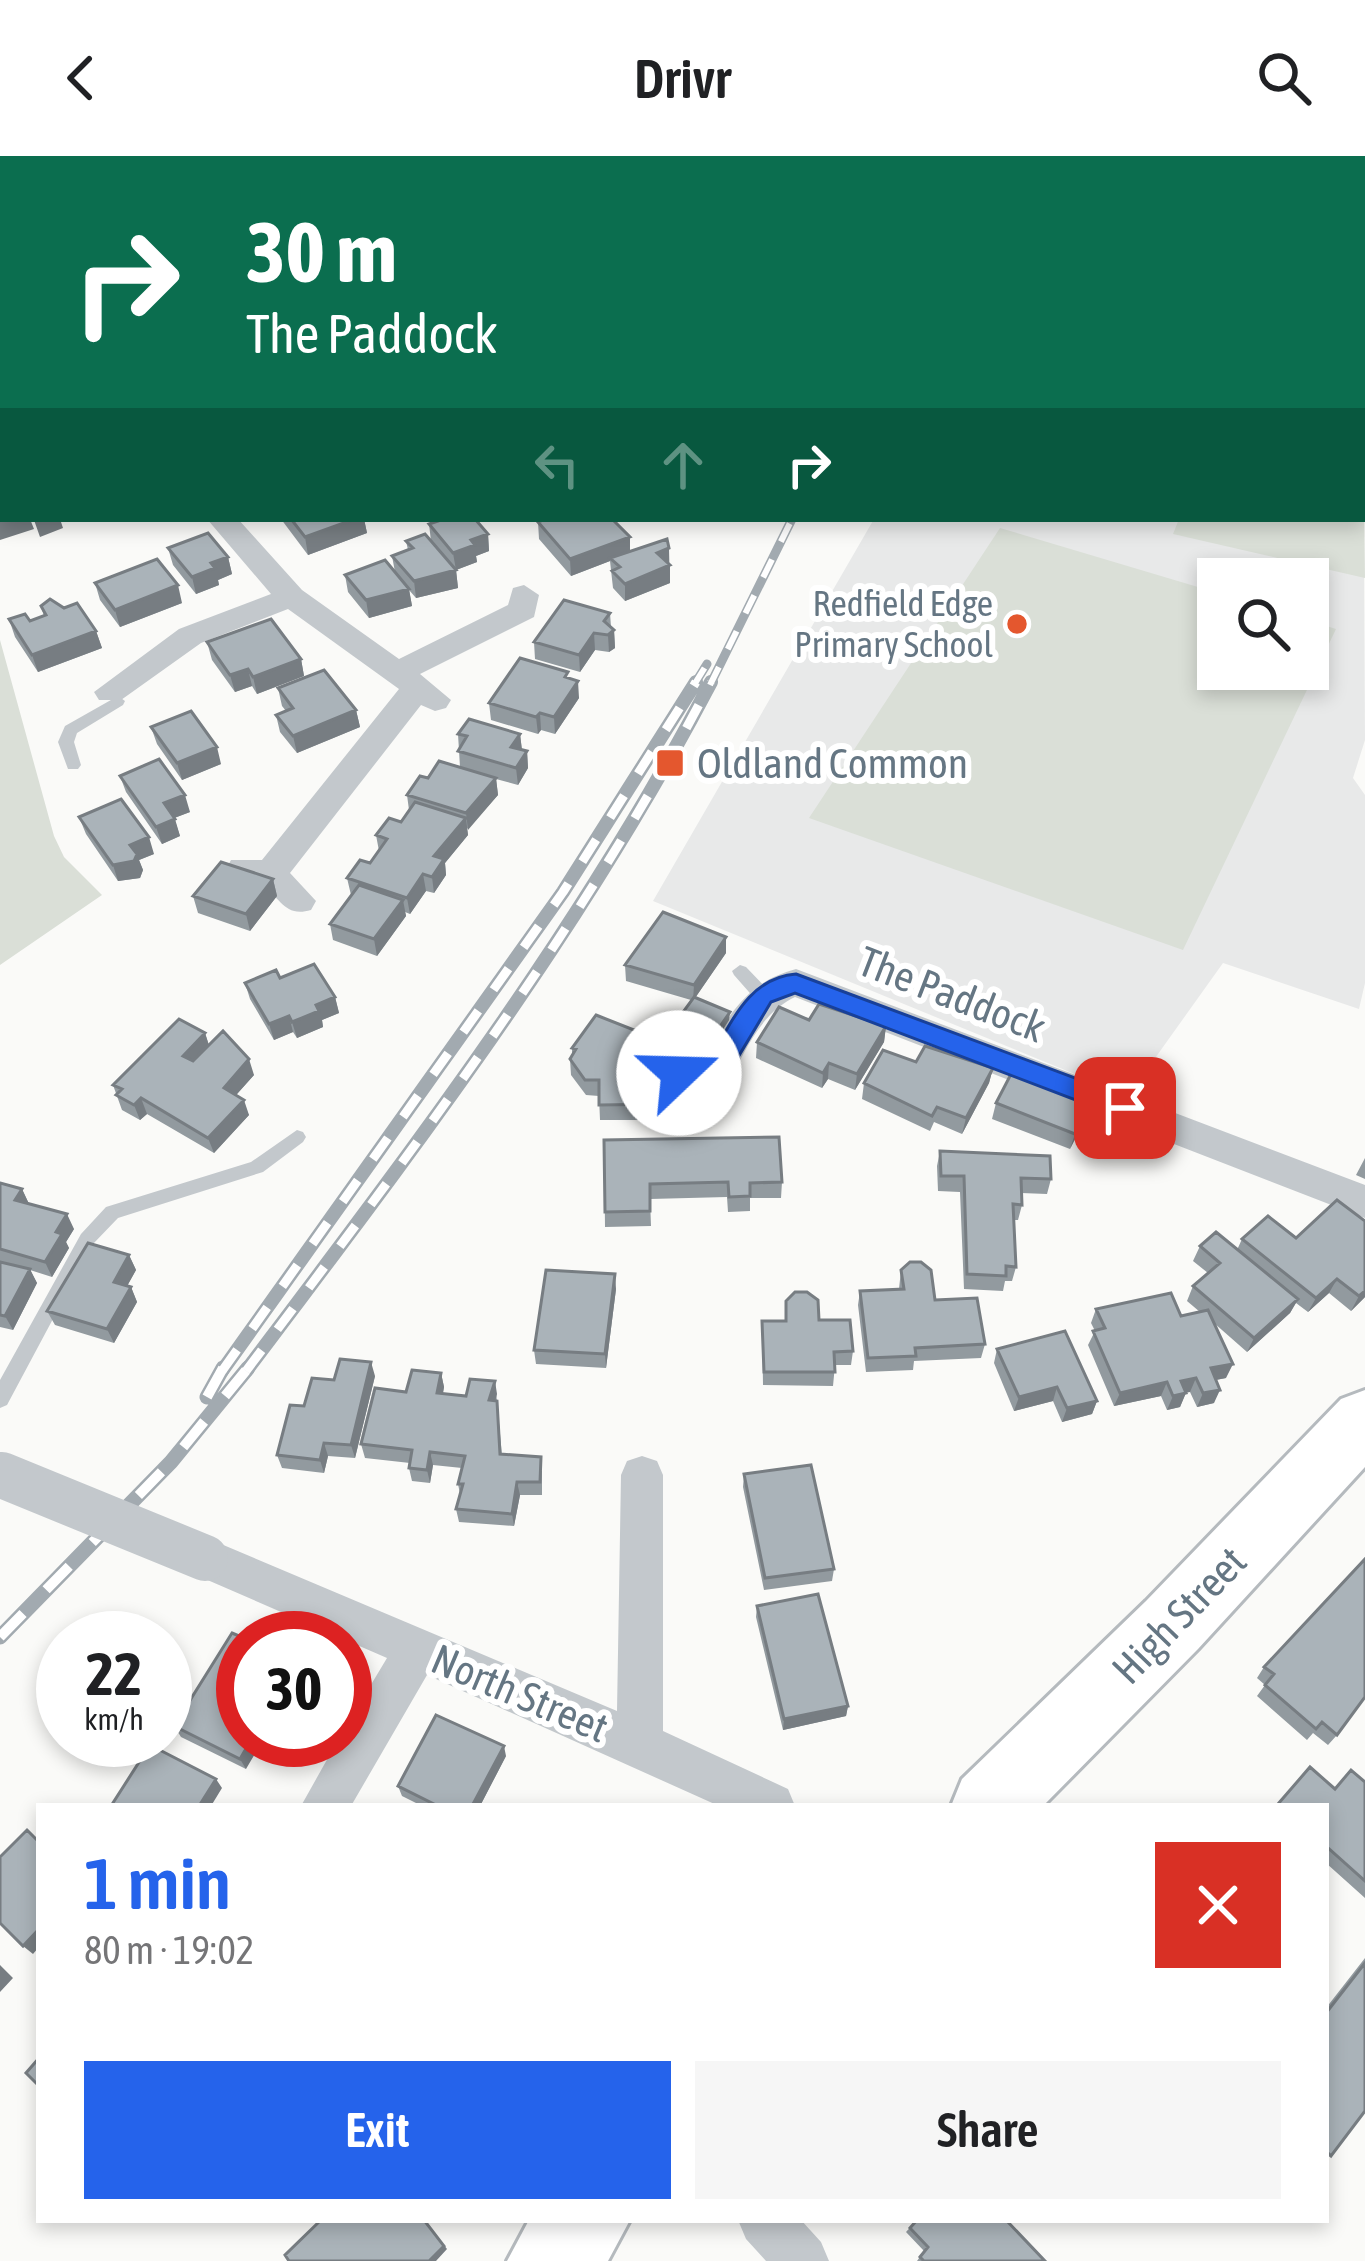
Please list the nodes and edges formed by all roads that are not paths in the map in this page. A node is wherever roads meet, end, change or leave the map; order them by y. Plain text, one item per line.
1 (225, 522) edge
2 (524, 595) dead end
3 (291, 597) junction
4 (416, 687) junction
5 (112, 694) joint
6 (73, 765) dead end
7 (228, 866) edge
8 (270, 874) junction
9 (299, 901) dead end
10 (679, 1073) dead end
11 (297, 1137) dead end
12 (1365, 1202) edge
13 (0, 1399) edge
14 (1365, 1420) edge
15 (1, 1475) edge
16 (642, 1475) dead end
17 (417, 1649) junction
18 (640, 1744) junction
19 (327, 1803) edge
20 (765, 1803) edge
21 (992, 1803) edge
22 (584, 2223) edge
23 (769, 2223) edge
24 (550, 2261) edge
25 (802, 2261) edge

1 - 3 street
2 - 4 street
3 - 4 street
3 - 5 street
4 - 8 street
5 - 6 lane
7 - 8 street
8 - 9 street
10 - 12 street, The Paddock
11 - 13 lane
14 - 21 main road, High Street
15 - 17 street, North Street, bridge
16 - 18 street
17 - 18 street, North Street
17 - 19 street
18 - 20 street, North Street
22 - 24 main road
23 - 25 street

